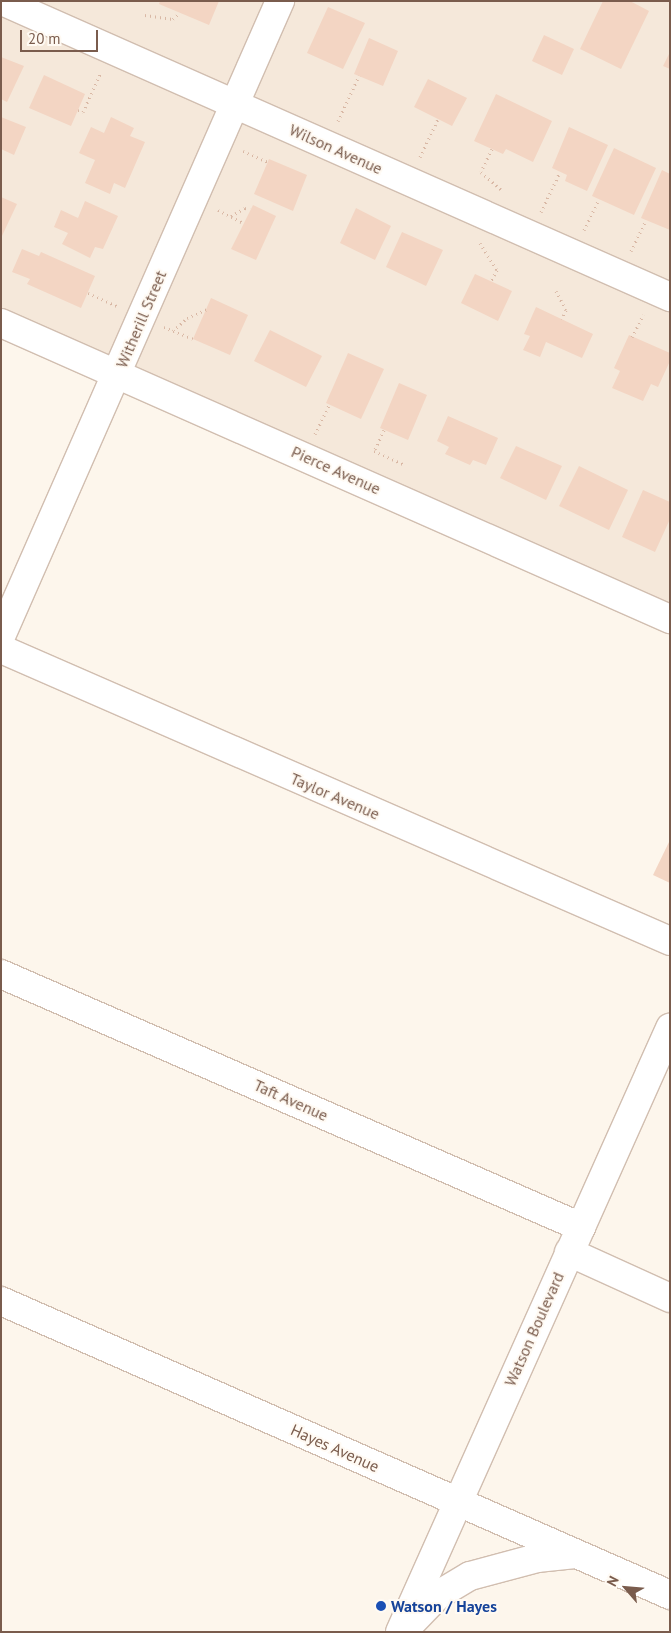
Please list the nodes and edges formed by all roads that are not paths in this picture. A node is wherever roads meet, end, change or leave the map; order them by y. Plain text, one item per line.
1 (2, 1) edge
2 (280, 1) edge
3 (235, 103) junction
4 (670, 296) edge
5 (1, 323) edge
6 (118, 373) junction
7 (670, 619) edge
8 (1, 636) edge
9 (1, 649) edge
10 (670, 942) edge
11 (1, 974) edge
12 (670, 1028) edge
13 (581, 1227) junction
14 (569, 1252) junction
15 (670, 1298) edge
16 (1, 1301) edge
17 (456, 1501) junction
18 (573, 1554) junction
19 (670, 1595) edge
20 (401, 1632) edge

1 - 3 street, Wilson Avenue
2 - 3 street, Witherill Street
3 - 4 street, Wilson Avenue
3 - 6 street, Witherill Street
5 - 6 street, Pierce Avenue
6 - 7 street, Pierce Avenue
6 - 8 street, Witherill Street
9 - 10 street, Taylor Avenue
11 - 13 street, Taft Avenue
12 - 13 street, Watson Boulevard
13 - 14 street, Watson Boulevard
14 - 15 street
14 - 17 street, Watson Boulevard
16 - 17 street, Hayes Avenue
17 - 18 street, Hayes Avenue
17 - 20 street, Watson Boulevard
18 - 19 street, Hayes Avenue
18 - 20 street

